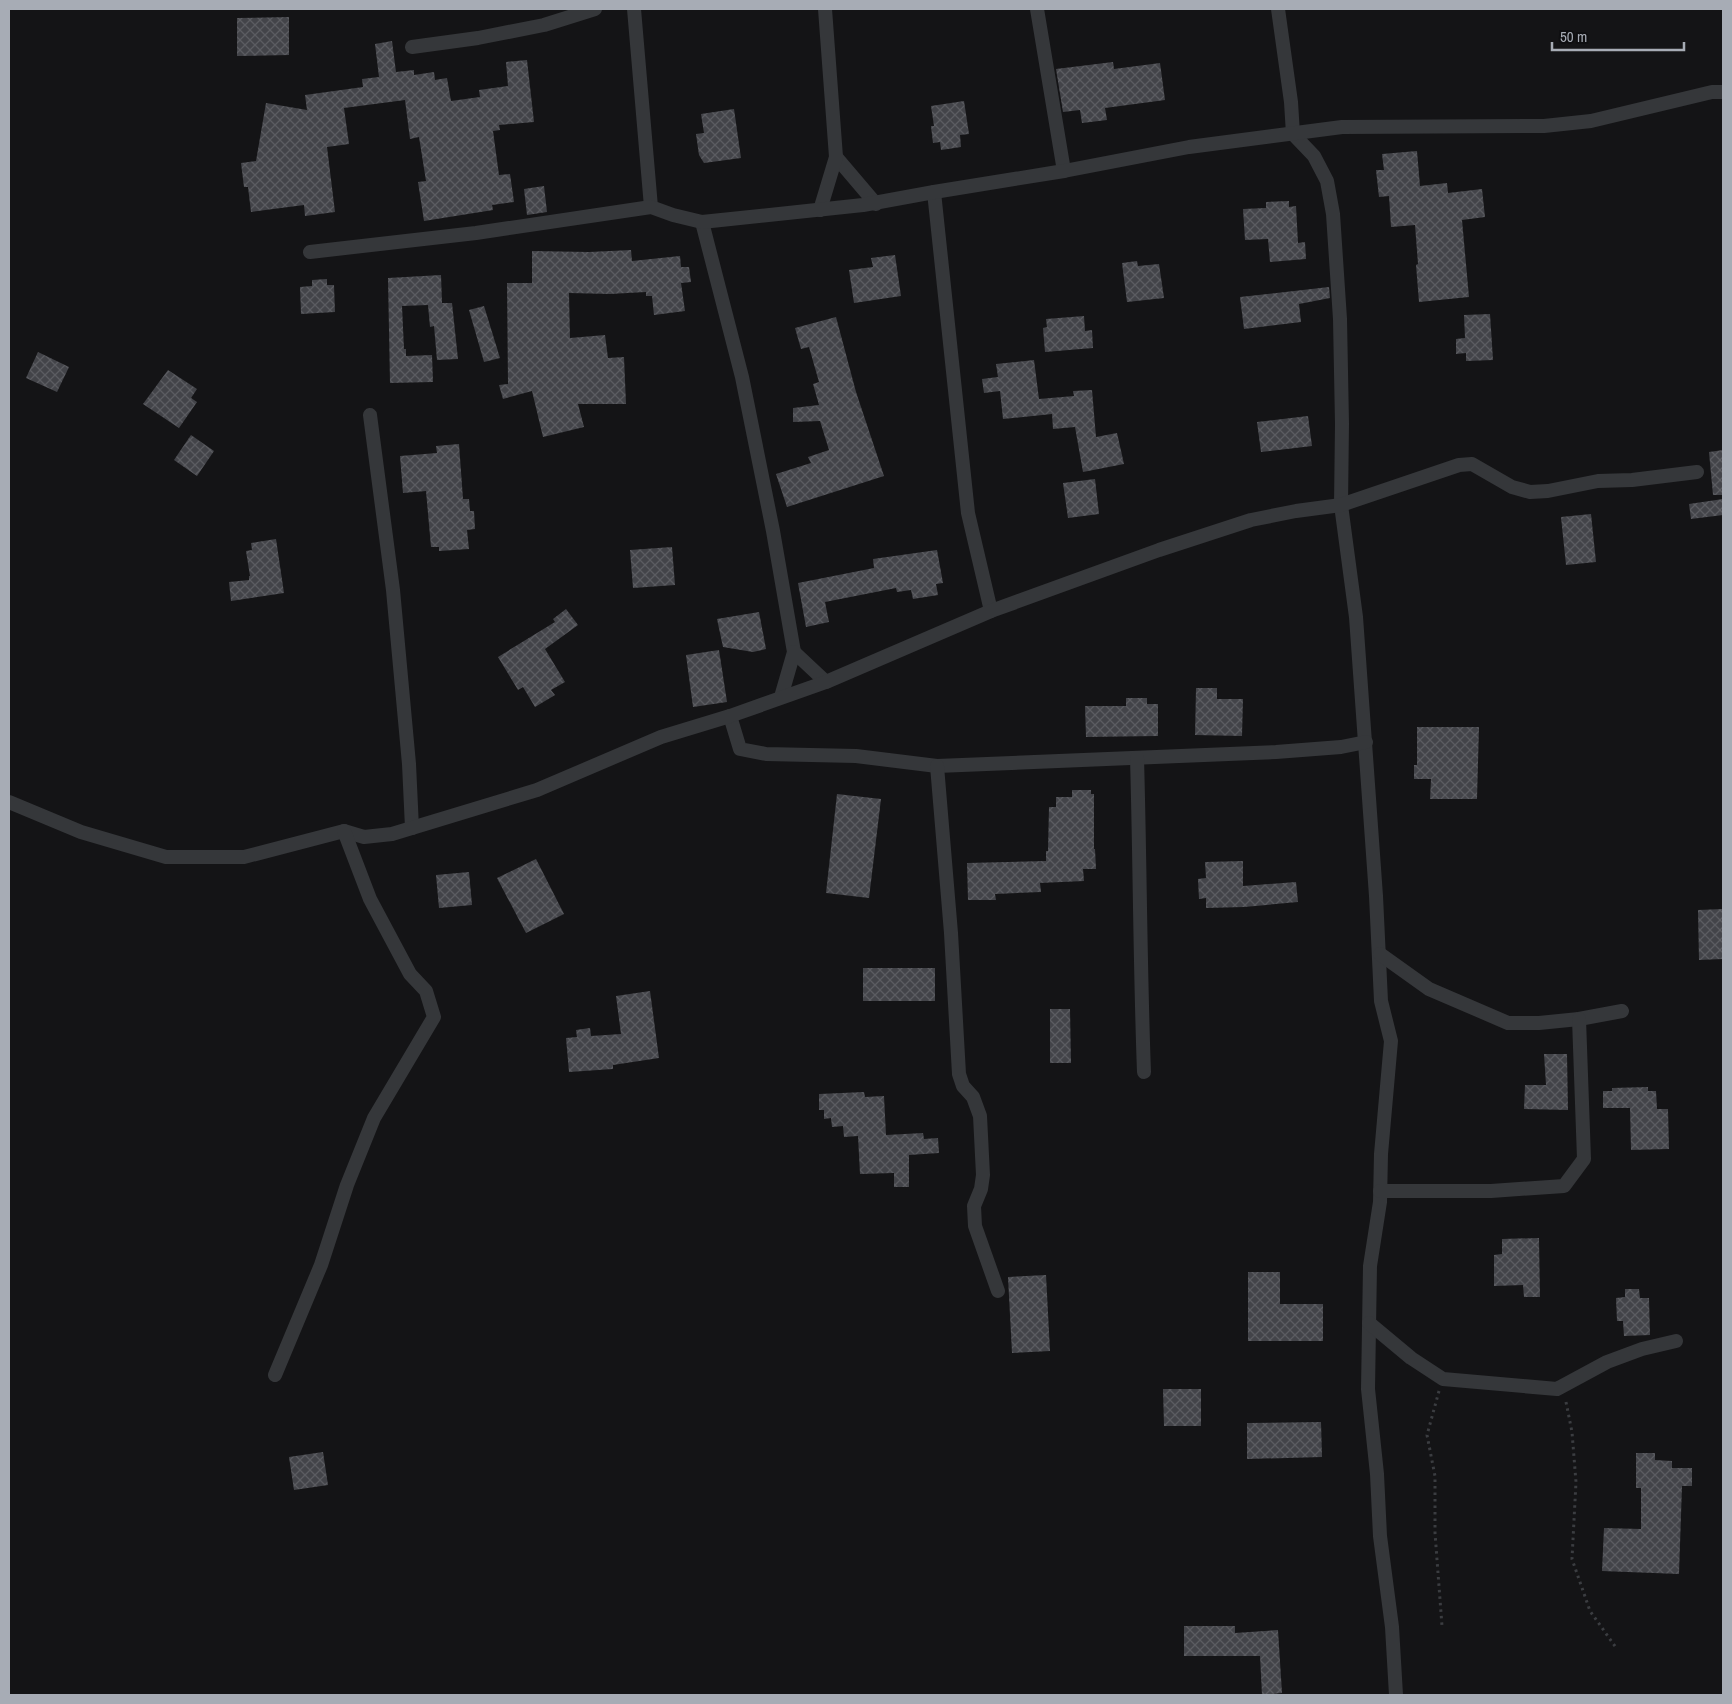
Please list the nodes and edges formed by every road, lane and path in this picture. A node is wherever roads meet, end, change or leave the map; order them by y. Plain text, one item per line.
1 (595, 9) edge
2 (634, 9) edge
3 (825, 9) edge
4 (1037, 9) edge
5 (1278, 9) edge
6 (412, 47) dead end
7 (1723, 92) edge
8 (1293, 134) junction
9 (836, 157) junction
10 (1064, 171) junction
11 (934, 192) junction
12 (876, 204) junction
13 (652, 207) junction
14 (820, 210) junction
15 (702, 222) junction
16 (310, 252) dead end
17 (370, 415) dead end
18 (1697, 472) dead end
19 (1342, 505) junction
20 (992, 611) junction
21 (794, 652) junction
22 (826, 682) junction
23 (781, 697) junction
24 (730, 716) junction
25 (1366, 742) junction
26 (1137, 758) junction
27 (937, 766) junction
28 (9, 802) edge
29 (412, 828) junction
30 (344, 831) junction
31 (1380, 954) junction
32 (1622, 1011) dead end
33 (1578, 1020) junction
34 (1144, 1072) dead end
35 (1380, 1191) junction
36 (998, 1291) dead end
37 (1368, 1323) junction
38 (1676, 1341) dead end
39 (275, 1375) dead end
40 (1443, 1379) junction
41 (1563, 1386) junction
42 (1442, 1626) dead end
43 (1617, 1649) dead end
44 (1396, 1695) edge

1 - 6 street
2 - 13 street
3 - 9 street
4 - 10 street
5 - 8 street
7 - 8 street
8 - 10 street
8 - 19 street
9 - 12 street
9 - 14 street
10 - 11 street
11 - 12 street
11 - 20 street
12 - 14 street
13 - 15 street
13 - 16 street
14 - 15 street
15 - 21 street
17 - 29 street
18 - 19 street
19 - 20 street
19 - 25 street
20 - 22 street
21 - 22 street
21 - 23 street
22 - 23 street
23 - 24 street
24 - 27 street
24 - 29 street
25 - 26 street
25 - 31 street
26 - 27 street
26 - 34 street
27 - 36 street
28 - 30 street
29 - 30 street
30 - 39 street
31 - 33 street
31 - 35 street
32 - 33 street
33 - 35 street
35 - 37 street
37 - 40 street
37 - 44 street
38 - 41 street
40 - 41 street
40 - 42 path
41 - 43 path

